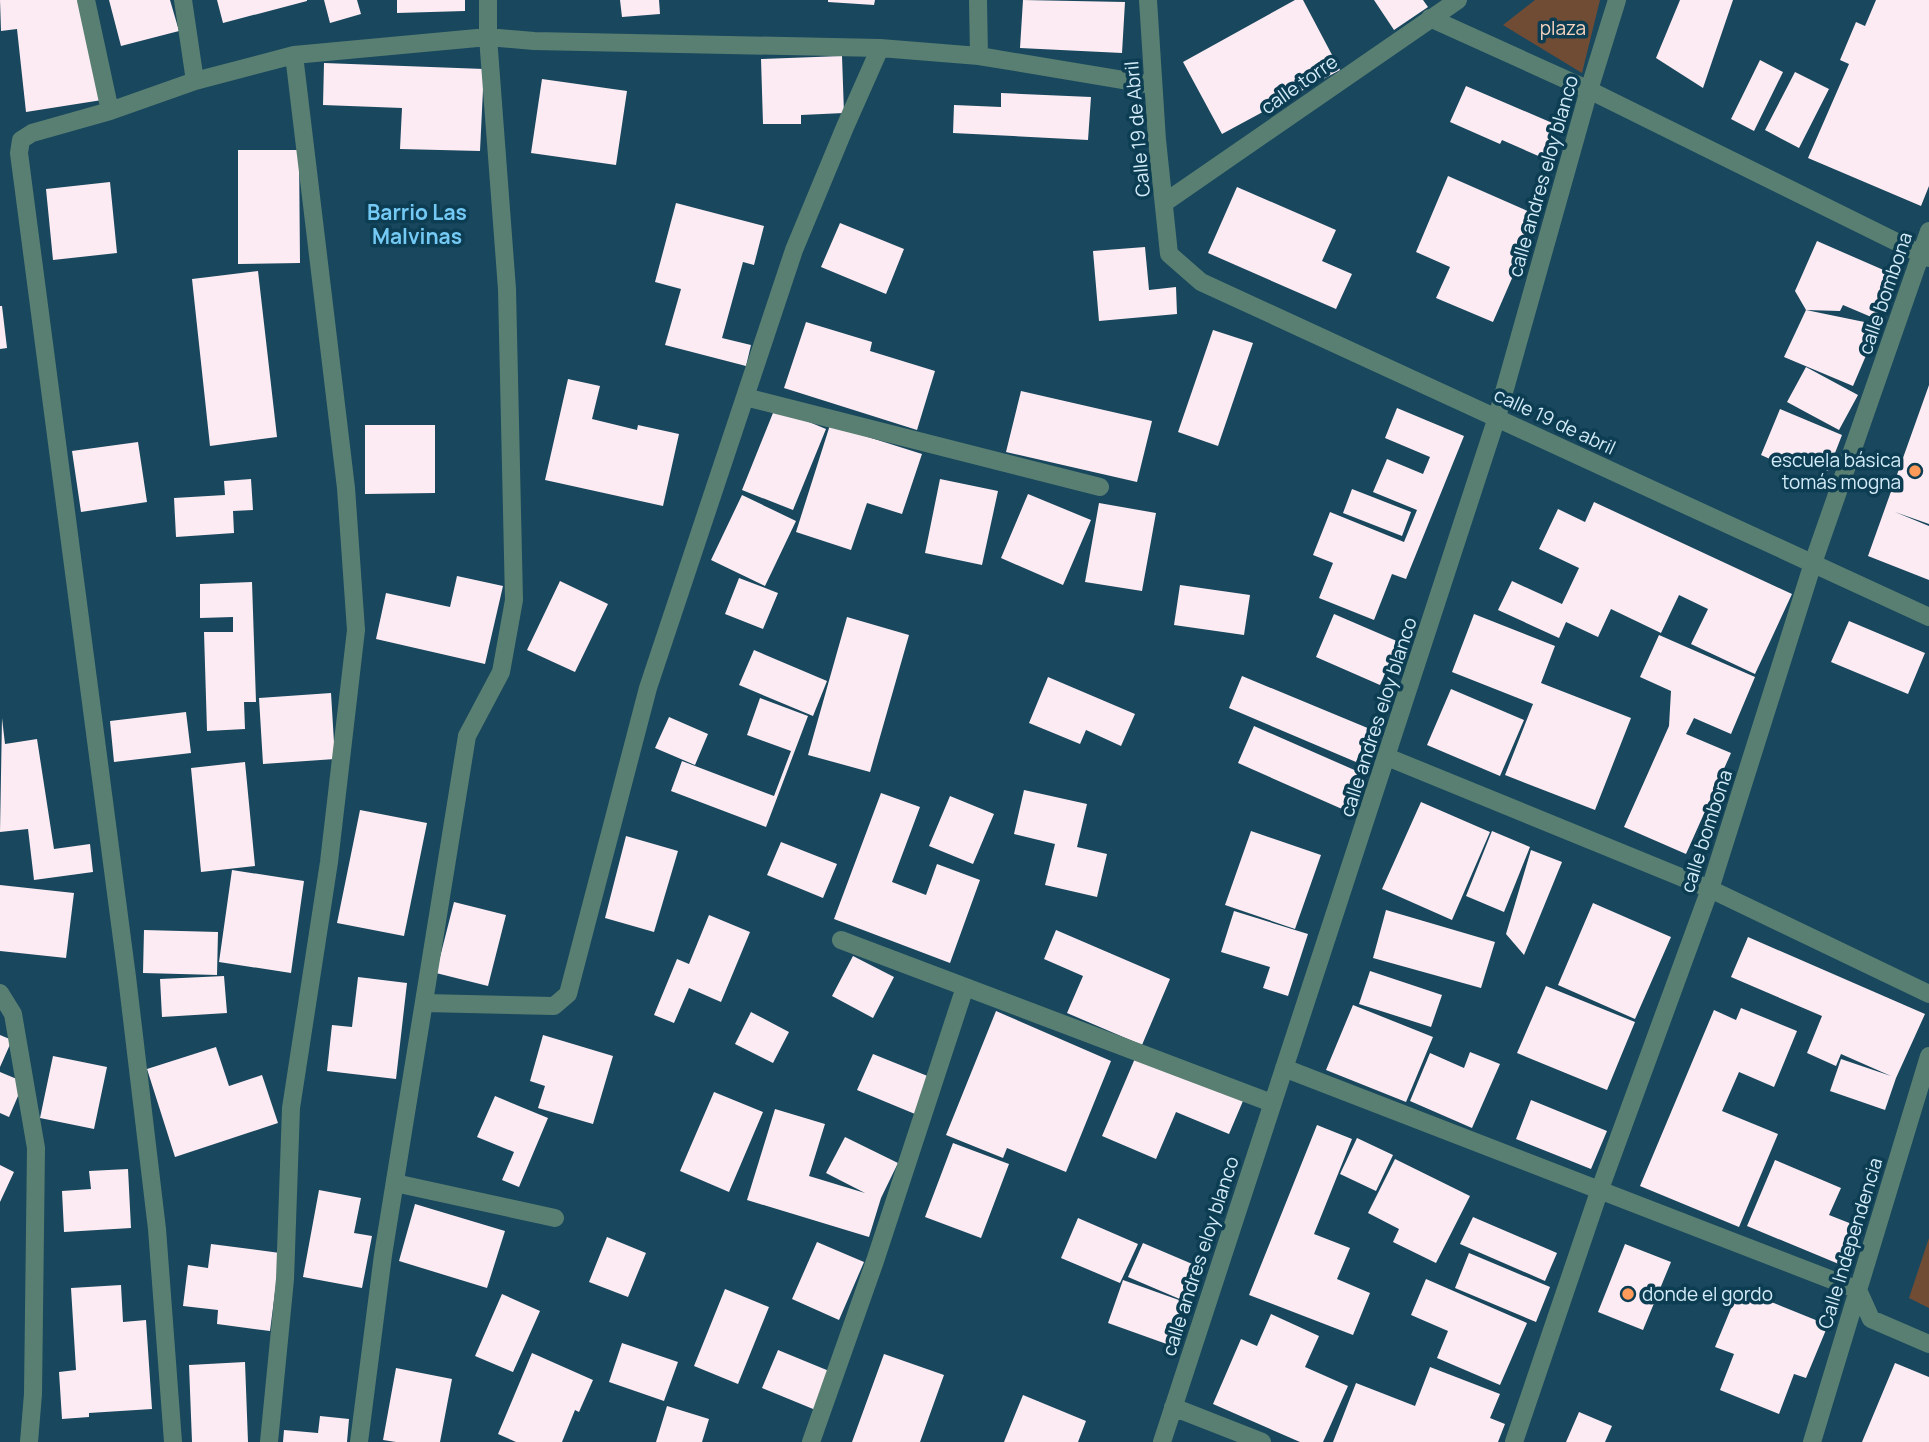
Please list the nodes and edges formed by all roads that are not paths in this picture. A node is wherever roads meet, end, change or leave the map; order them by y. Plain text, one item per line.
1 (86, 0) edge
2 (183, 0) edge
3 (488, 0) edge
4 (978, 0) edge
5 (1148, 0) edge
6 (1458, 0) edge
7 (1617, 0) edge
8 (1430, 18) junction
9 (488, 37) junction
10 (880, 48) junction
11 (294, 55) junction
12 (978, 56) junction
13 (195, 81) junction
14 (1153, 85) junction
15 (1589, 90) junction
16 (110, 111) junction
17 (1164, 203) junction
18 (1929, 230) edge
19 (1169, 254) joint
20 (1925, 256) edge
21 (745, 397) junction
22 (1497, 417) junction
23 (1100, 487) dead end
24 (1813, 563) junction
25 (1929, 617) edge
26 (1387, 757) junction
27 (1710, 889) junction
28 (841, 940) dead end
29 (965, 987) junction
30 (0, 993) edge
31 (1929, 994) edge
32 (425, 1003) junction
33 (1929, 1056) edge
34 (1284, 1068) junction
35 (1272, 1103) junction
36 (395, 1184) junction
37 (1601, 1189) junction
38 (555, 1218) dead end
39 (1858, 1290) junction
40 (1929, 1344) edge
41 (1173, 1407) junction
42 (29, 1442) edge
43 (173, 1442) edge
44 (269, 1442) edge
45 (359, 1442) edge
46 (811, 1442) edge
47 (1161, 1442) edge
48 (1262, 1442) edge
49 (1514, 1442) edge
50 (1812, 1442) edge

1 - 16 street
2 - 13 street
3 - 9 street
4 - 12 street
5 - 14 street, Calle 19 de Abril
6 - 8 street, calle torre
7 - 15 street, calle andres eloy blanco
8 - 15 street
8 - 17 street, calle torre
9 - 10 street
9 - 11 street
9 - 32 street
10 - 12 street
10 - 21 street
11 - 13 street
11 - 44 street
12 - 14 street
13 - 16 street
14 - 17 street, Calle 19 de Abril
15 - 20 street
15 - 22 street, calle andres eloy blanco
16 - 43 street
17 - 19 street, Calle 19 de Abril
18 - 20 street, calle bombona
19 - 22 street, calle 19 de abril
20 - 24 street, calle bombona
21 - 23 street
21 - 32 street
22 - 24 street, calle 19 de abril
22 - 26 street, calle andres eloy blanco
24 - 25 street, calle 19 de abril
24 - 27 street, calle bombona
26 - 27 street
26 - 34 street, calle andres eloy blanco
27 - 31 street
27 - 37 street, calle bombona
28 - 29 street
29 - 35 street
29 - 46 street
30 - 42 street
32 - 36 street
33 - 39 street, Calle Independencia
34 - 35 street, calle andres eloy blanco
34 - 37 street
35 - 41 street, calle andres eloy blanco
36 - 38 street
36 - 45 street
37 - 39 street
37 - 49 street, calle bombona
39 - 40 street
39 - 50 street, Calle Independencia
41 - 47 street, calle andres eloy blanco
41 - 48 street

